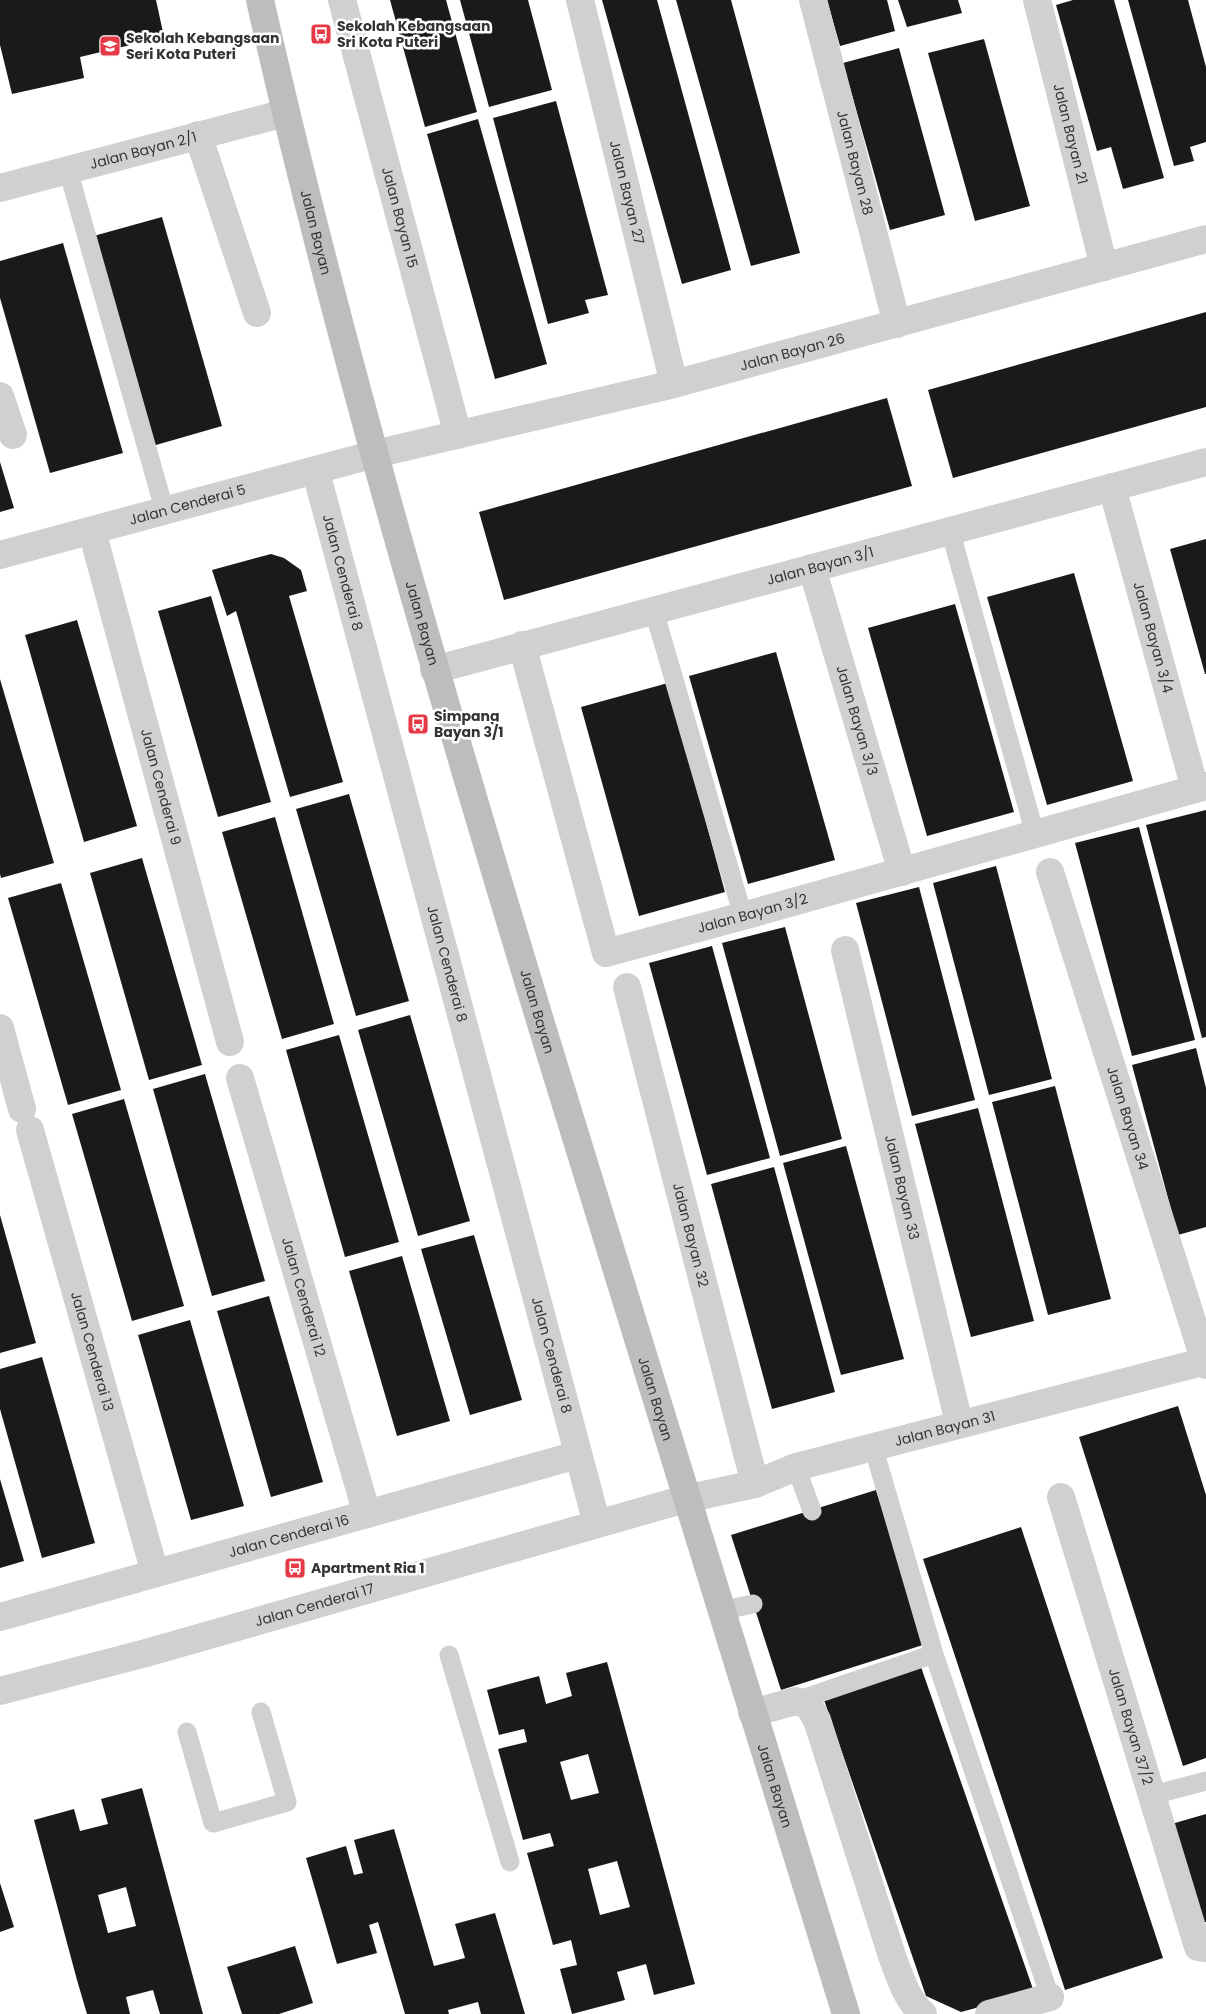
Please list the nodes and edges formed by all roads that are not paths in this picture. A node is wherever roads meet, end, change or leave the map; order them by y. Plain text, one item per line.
1 (260, 0) edge
2 (342, 0) edge
3 (580, 0) edge
4 (814, 0) edge
5 (1037, 0) edge
6 (285, 113) junction
7 (198, 135) junction
8 (68, 170) junction
9 (0, 188) edge
10 (1206, 239) edge
11 (1104, 267) junction
12 (257, 313) dead end
13 (897, 324) junction
14 (674, 384) junction
15 (0, 396) edge
16 (13, 435) dead end
17 (458, 435) junction
18 (375, 454) junction
19 (1206, 462) edge
20 (316, 472) junction
21 (1112, 487) junction
22 (165, 512) junction
23 (950, 530) junction
24 (92, 531) junction
25 (0, 555) edge
26 (812, 568) junction
27 (654, 611) junction
28 (522, 645) junction
29 (434, 670) junction
30 (1201, 787) edge
31 (1035, 834) junction
32 (902, 872) junction
33 (1050, 872) dead end
34 (743, 916) junction
35 (846, 950) dead end
36 (626, 987) dead end
37 (0, 1028) edge
38 (230, 1042) dead end
39 (240, 1078) dead end
40 (1206, 1362) edge
41 (959, 1423) junction
42 (873, 1446) junction
43 (578, 1455) junction
44 (796, 1467) junction
45 (755, 1484) junction
46 (1061, 1497) dead end
47 (685, 1499) junction
48 (812, 1510) dead end
49 (367, 1514) junction
50 (597, 1524) junction
51 (155, 1573) junction
52 (753, 1604) dead end
53 (720, 1611) junction
54 (0, 1617) edge
55 (934, 1654) junction
56 (449, 1655) dead end
57 (0, 1691) edge
58 (796, 1701) junction
59 (260, 1712) dead end
60 (752, 1713) junction
61 (187, 1732) dead end
62 (1206, 1781) edge
63 (1153, 1796) junction
64 (510, 1862) dead end
65 (1206, 1948) edge
66 (1050, 1997) joint
67 (846, 2014) edge
68 (923, 2014) edge
69 (989, 2014) edge

1 - 6 street, Jalan Bayan
2 - 17 street, Jalan Bayan 15
3 - 14 street, Jalan Bayan 27
4 - 13 street, Jalan Bayan 28
5 - 11 street, Jalan Bayan 21
6 - 7 street, Jalan Bayan 2/1
6 - 18 street, Jalan Bayan
7 - 8 street, Jalan Bayan 2/1
7 - 12 street
8 - 9 street, Jalan Bayan 2/1
8 - 22 lane
10 - 11 street, Jalan Bayan 26
11 - 13 street, Jalan Bayan 26
13 - 14 street, Jalan Bayan 26
14 - 17 street, Jalan Bayan 26
15 - 16 street
17 - 18 street, Jalan Bayan 26
18 - 20 street, Jalan Cenderai 5
18 - 29 street, Jalan Bayan
19 - 21 street, Jalan Bayan 3/1
20 - 22 street, Jalan Cenderai 5
20 - 43 street, Jalan Cenderai 8
21 - 23 street, Jalan Bayan 3/1
21 - 30 street, Jalan Bayan 3/4
22 - 24 street, Jalan Cenderai 5
23 - 26 street, Jalan Bayan 3/1
23 - 31 lane
24 - 25 street, Jalan Cenderai 5
24 - 38 street, Jalan Cenderai 9
26 - 27 street, Jalan Bayan 3/1
26 - 32 street, Jalan Bayan 3/3
27 - 28 street, Jalan Bayan 3/1
27 - 34 lane
28 - 29 street, Jalan Bayan 3/1
28 - 34 street, Jalan Bayan 3/2
29 - 47 street, Jalan Bayan
30 - 31 street, Jalan Bayan 3/2
31 - 32 street, Jalan Bayan 3/2
32 - 34 street, Jalan Bayan 3/2
33 - 40 street, Jalan Bayan 34
35 - 41 street, Jalan Bayan 33
36 - 45 street, Jalan Bayan 32
37 - 51 street, Jalan Cenderai 13
39 - 49 street, Jalan Cenderai 12
40 - 41 street, Jalan Bayan 31
41 - 42 street, Jalan Bayan 31
42 - 44 street, Jalan Bayan 31
42 - 55 lane
43 - 49 street, Jalan Cenderai 16
43 - 50 street, Jalan Cenderai 8
44 - 45 street, Jalan Bayan 31
44 - 48 lane
45 - 47 street, Jalan Bayan 31
46 - 63 street, Jalan Bayan 37/2
47 - 50 street, Jalan Cenderai 17
47 - 53 street, Jalan Bayan
49 - 51 street, Jalan Cenderai 16
50 - 57 street, Jalan Cenderai 17
51 - 54 street, Jalan Cenderai 16
52 - 53 lane
53 - 60 street, Jalan Bayan
55 - 58 lane
55 - 66 lane
56 - 64 lane
58 - 60 street
58 - 68 street
59 - 61 lane
60 - 67 street, Jalan Bayan
62 - 63 lane
63 - 65 street, Jalan Bayan 37/2
66 - 69 street

